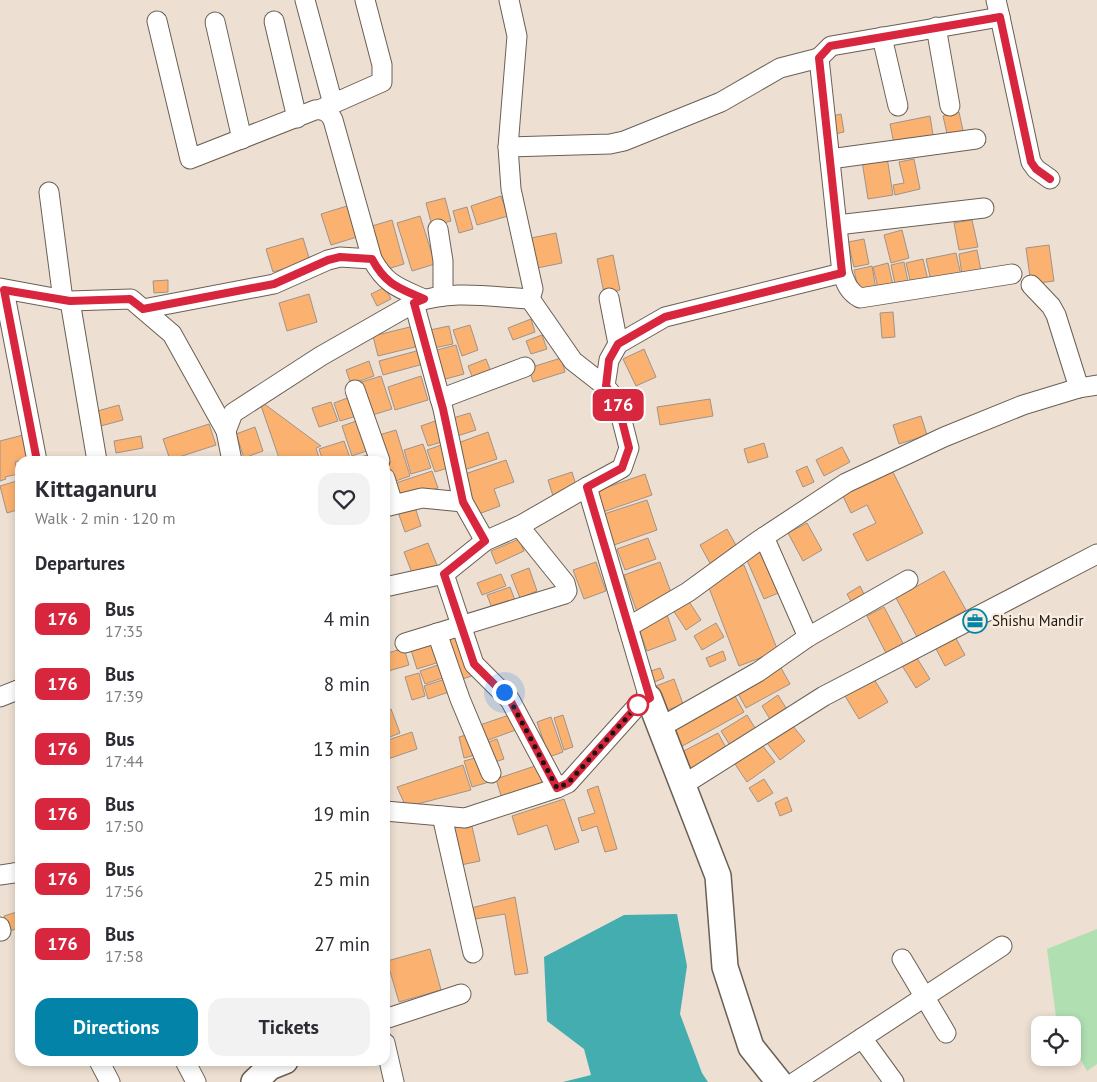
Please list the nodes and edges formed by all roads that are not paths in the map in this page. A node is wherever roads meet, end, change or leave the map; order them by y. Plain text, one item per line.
1 (305, 0) edge
2 (365, 0) edge
3 (509, 0) edge
4 (998, 8) edge
5 (274, 21) dead end
6 (157, 22) dead end
7 (215, 22) dead end
8 (936, 28) junction
9 (882, 37) junction
10 (819, 58) junction
11 (898, 106) dead end
12 (950, 106) dead end
13 (327, 107) junction
14 (297, 118) junction
15 (976, 139) dead end
16 (242, 140) junction
17 (508, 148) junction
18 (830, 159) junction
19 (1050, 179) dead end
20 (48, 192) dead end
21 (984, 208) dead end
22 (837, 224) junction
23 (438, 229) dead end
24 (372, 259) junction
25 (842, 273) junction
26 (1012, 274) dead end
27 (1031, 285) dead end
28 (2, 289) edge
29 (610, 298) dead end
30 (427, 299) junction
31 (530, 299) junction
32 (66, 300) junction
33 (143, 309) junction
34 (618, 344) junction
35 (525, 367) dead end
36 (606, 386) junction
37 (1088, 387) edge
38 (355, 390) dead end
39 (440, 398) junction
40 (226, 431) junction
41 (36, 456) edge
42 (96, 456) edge
43 (231, 456) edge
44 (378, 456) edge
45 (587, 487) junction
46 (463, 502) junction
47 (390, 505) edge
48 (519, 526) junction
49 (764, 537) junction
50 (485, 541) junction
51 (1097, 554) edge
52 (444, 574) junction
53 (908, 580) dead end
54 (390, 586) edge
55 (461, 627) junction
56 (628, 627) junction
57 (437, 633) junction
58 (808, 637) junction
59 (404, 643) dead end
60 (650, 698) junction
61 (661, 727) junction
62 (491, 774) dead end
63 (683, 785) junction
64 (557, 788) junction
65 (390, 811) edge
66 (442, 816) junction
67 (15, 873) edge
68 (0, 875) edge
69 (1002, 946) dead end
70 (473, 953) dead end
71 (902, 959) dead end
72 (461, 994) dead end
73 (924, 997) junction
74 (390, 1017) edge
75 (946, 1033) dead end
76 (862, 1038) junction
77 (390, 1065) edge
78 (102, 1066) edge
79 (188, 1066) edge
80 (110, 1082) edge
81 (196, 1082) edge
82 (394, 1082) edge
83 (779, 1082) edge
84 (795, 1082) edge
85 (894, 1082) edge

1 - 13 street
2 - 13 street
3 - 17 street
4 - 8 street
4 - 19 street
5 - 14 street
6 - 16 street
7 - 16 street
8 - 9 street
8 - 12 street
9 - 10 street
9 - 11 street
10 - 17 street
10 - 18 street
13 - 14 street
13 - 24 street
14 - 16 street
15 - 18 street
17 - 31 street
18 - 22 street
20 - 32 street
21 - 22 street
22 - 25 street
23 - 30 street
24 - 30 street
24 - 33 street
25 - 26 street
25 - 34 street
27 - 37 street
28 - 32 street
28 - 41 street
29 - 34 street
30 - 31 street
30 - 39 street
30 - 40 street
31 - 36 street
32 - 33 street
32 - 42 street
33 - 40 street
34 - 36 street
35 - 39 street
36 - 45 street
37 - 49 street
38 - 44 street
39 - 46 street
40 - 43 street
45 - 48 street
45 - 56 street
46 - 47 street
46 - 50 street
48 - 50 street
48 - 55 street
49 - 56 street
49 - 58 street
50 - 52 street
51 - 63 street
52 - 54 street
52 - 55 street
53 - 58 street
55 - 57 street
55 - 64 street
56 - 60 street
57 - 59 street
57 - 62 street
58 - 61 street
60 - 61 main road
60 - 64 street
61 - 63 main road
63 - 83 main road
64 - 66 street
65 - 66 street
66 - 70 street
67 - 68 street
69 - 73 street
71 - 73 street
72 - 74 street
73 - 75 street
73 - 76 street
76 - 84 street
76 - 85 street
77 - 82 street
78 - 80 street
79 - 81 street

